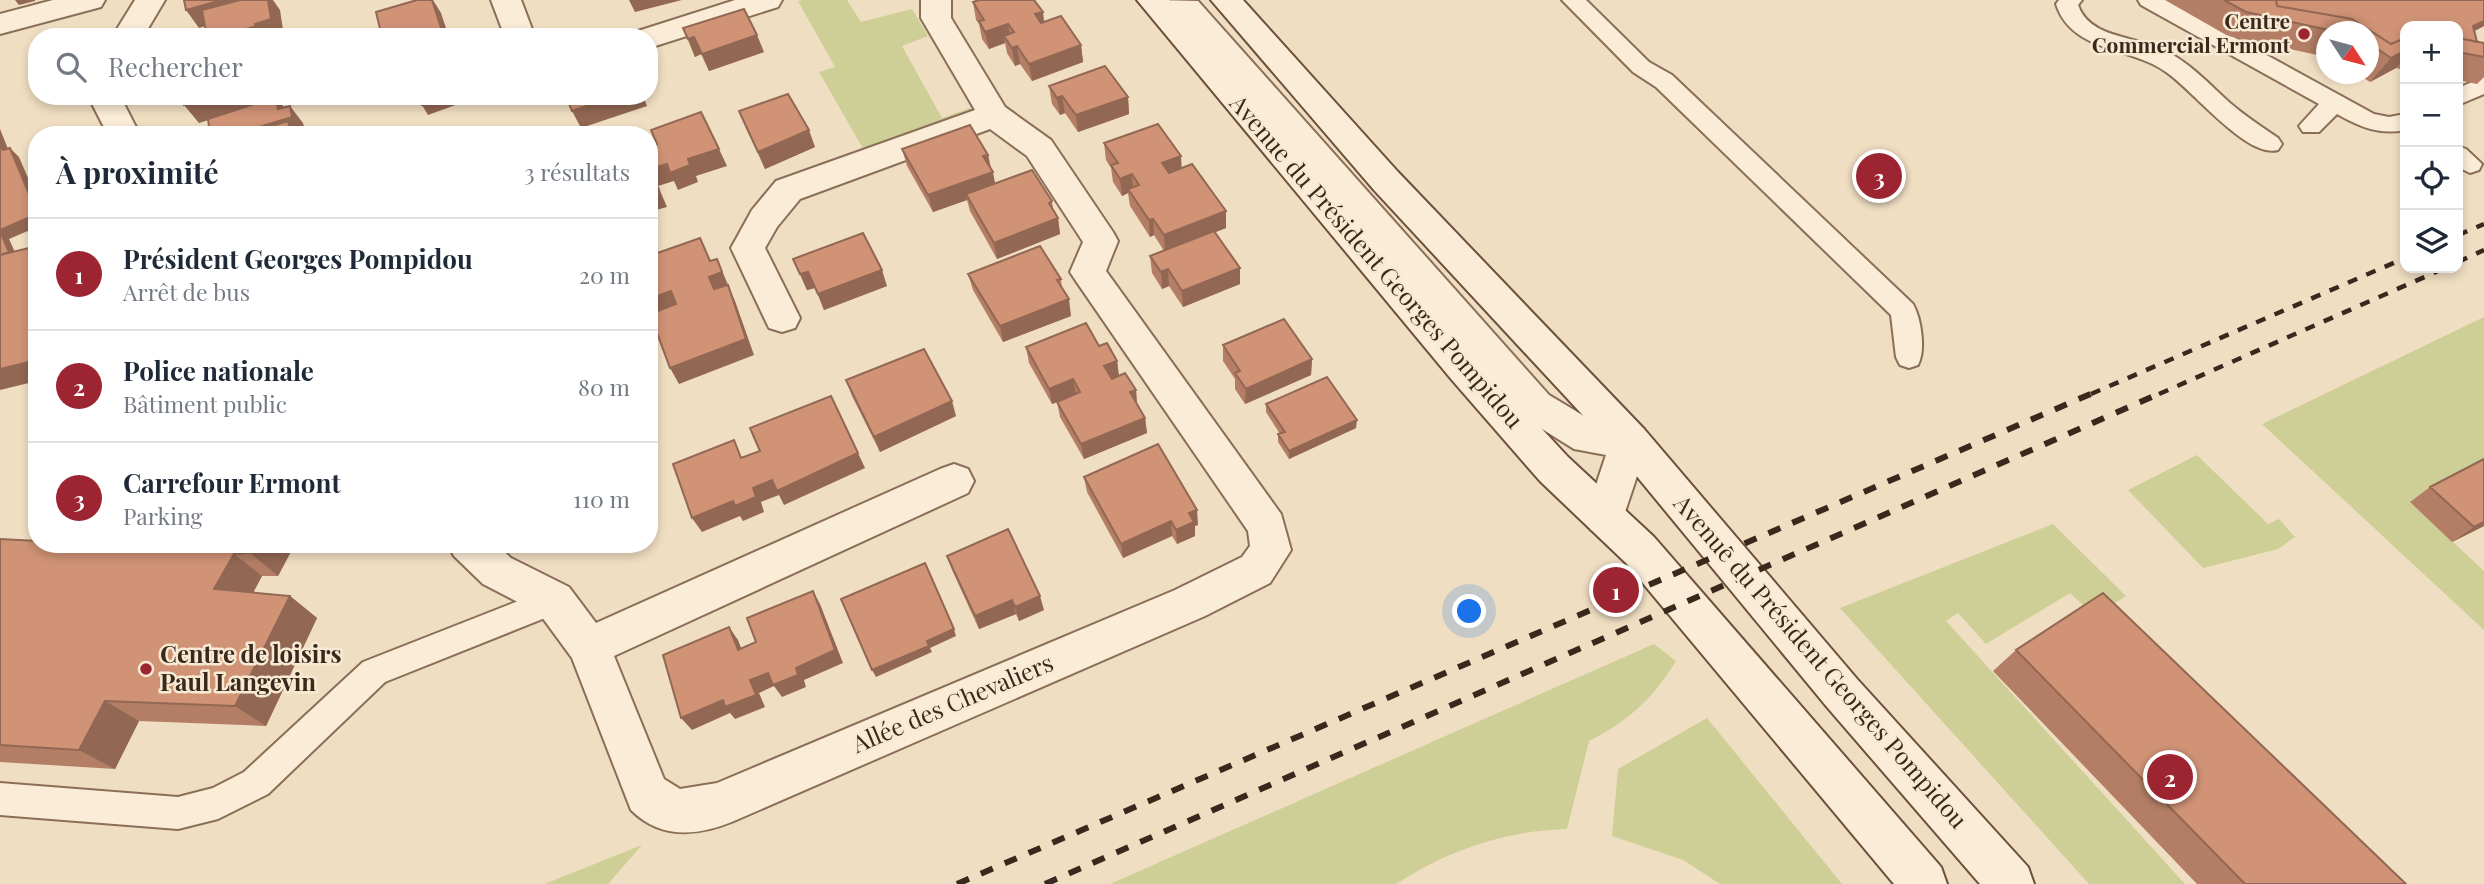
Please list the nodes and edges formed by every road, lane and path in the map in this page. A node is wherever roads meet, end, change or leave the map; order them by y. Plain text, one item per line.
1 (90, 0) edge
2 (150, 0) edge
3 (506, 0) edge
4 (767, 0) edge
5 (936, 0) edge
6 (1152, 0) edge
7 (1173, 0) edge
8 (1226, 0) edge
9 (1573, 0) edge
10 (2071, 0) edge
11 (2149, 0) edge
12 (0, 24) edge
13 (133, 28) edge
14 (517, 28) edge
15 (658, 35) edge
16 (2484, 85) edge
17 (2463, 95) edge
18 (2333, 104) junction
19 (108, 105) edge
20 (994, 115) junction
21 (2400, 123) edge
22 (119, 126) edge
23 (2311, 126) dead end
24 (2270, 144) dead end
25 (782, 318) dead end
26 (1909, 357) dead end
27 (1630, 440) junction
28 (954, 481) dead end
29 (1605, 518) junction
30 (478, 553) edge
31 (554, 600) junction
32 (589, 647) junction
33 (0, 799) edge
34 (1924, 884) edge
35 (2011, 884) edge

1 - 12 street
2 - 13 street
3 - 14 street
4 - 15 street
5 - 20 street, Allée des Chevaliers
6 - 29 street, Avenue du Président Georges Pompidou
7 - 27 street, Avenue du Président Georges Pompidou
8 - 27 street, Avenue du Président Georges Pompidou
9 - 26 lane
10 - 24 lane
11 - 18 lane
16 - 17 lane
18 - 21 lane
18 - 23 lane
19 - 22 street
20 - 25 street
20 - 32 street, Allée des Chevaliers
27 - 29 street
27 - 35 street, Avenue du Président Georges Pompidou
28 - 32 street
29 - 34 street, Avenue du Président Georges Pompidou
30 - 31 street
31 - 32 street
31 - 33 lane

